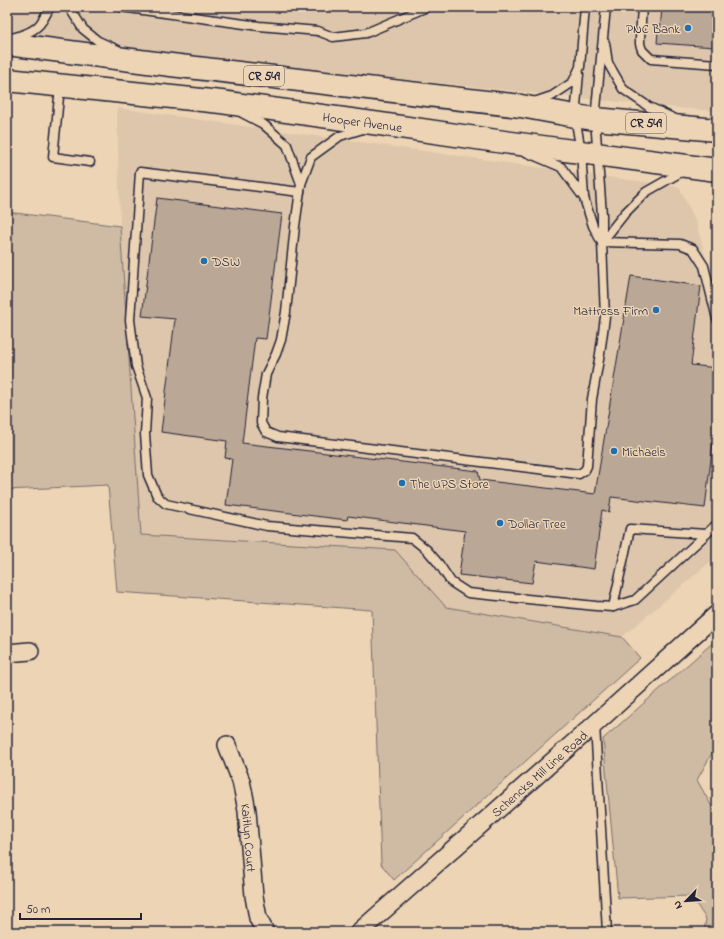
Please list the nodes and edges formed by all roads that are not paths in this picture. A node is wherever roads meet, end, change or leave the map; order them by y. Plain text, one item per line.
1 (50, 7) edge
2 (69, 7) edge
3 (121, 7) edge
4 (426, 7) edge
5 (585, 7) edge
6 (606, 7) edge
7 (642, 7) edge
8 (603, 32) junction
9 (7, 39) edge
10 (7, 44) edge
11 (150, 63) junction
12 (717, 64) edge
13 (580, 67) junction
14 (7, 80) edge
15 (60, 85) junction
16 (221, 102) junction
17 (521, 106) junction
18 (585, 117) junction
19 (380, 124) junction
20 (707, 129) edge
21 (504, 142) junction
22 (589, 153) junction
23 (90, 162) dead end
24 (690, 167) junction
25 (717, 170) edge
26 (301, 188) junction
27 (584, 198) junction
28 (602, 242) junction
29 (717, 319) edge
30 (717, 524) edge
31 (706, 534) junction
32 (613, 607) junction
33 (717, 614) edge
34 (30, 651) dead end
35 (7, 653) edge
36 (595, 724) junction
37 (227, 745) dead end
38 (265, 932) edge
39 (360, 932) edge
40 (607, 932) edge

1 - 9 lane
2 - 11 lane
3 - 4 lane
5 - 13 lane
6 - 8 lane
7 - 12 lane
8 - 18 lane
8 - 20 lane
10 - 11 main road, CR 549
11 - 17 main road, CR 549
13 - 17 lane
13 - 18 lane
14 - 15 main road, Hooper Avenue / CR 549
15 - 16 main road, Hooper Avenue / CR 549
15 - 23 lane
16 - 19 main road, Hooper Avenue / CR 549
16 - 26 lane
17 - 18 main road, CR 549
18 - 20 main road, CR 549
18 - 22 lane
18 - 22 lane
19 - 21 main road, Hooper Avenue / CR 549
19 - 26 lane
21 - 22 main road, Hooper Avenue / CR 549
21 - 27 lane
22 - 24 main road, Hooper Avenue / CR 549
22 - 27 lane
22 - 28 lane
24 - 25 main road, Hooper Avenue / CR 549
24 - 28 lane
26 - 28 lane
26 - 32 lane
27 - 28 lane
28 - 29 lane
30 - 31 lane
31 - 32 lane
31 - 32 lane
33 - 36 street, Schencks Mill Line Road
34 - 35 street
36 - 39 street, Schencks Mill Line Road
36 - 40 lane
37 - 38 street, Kaitlyn Court

